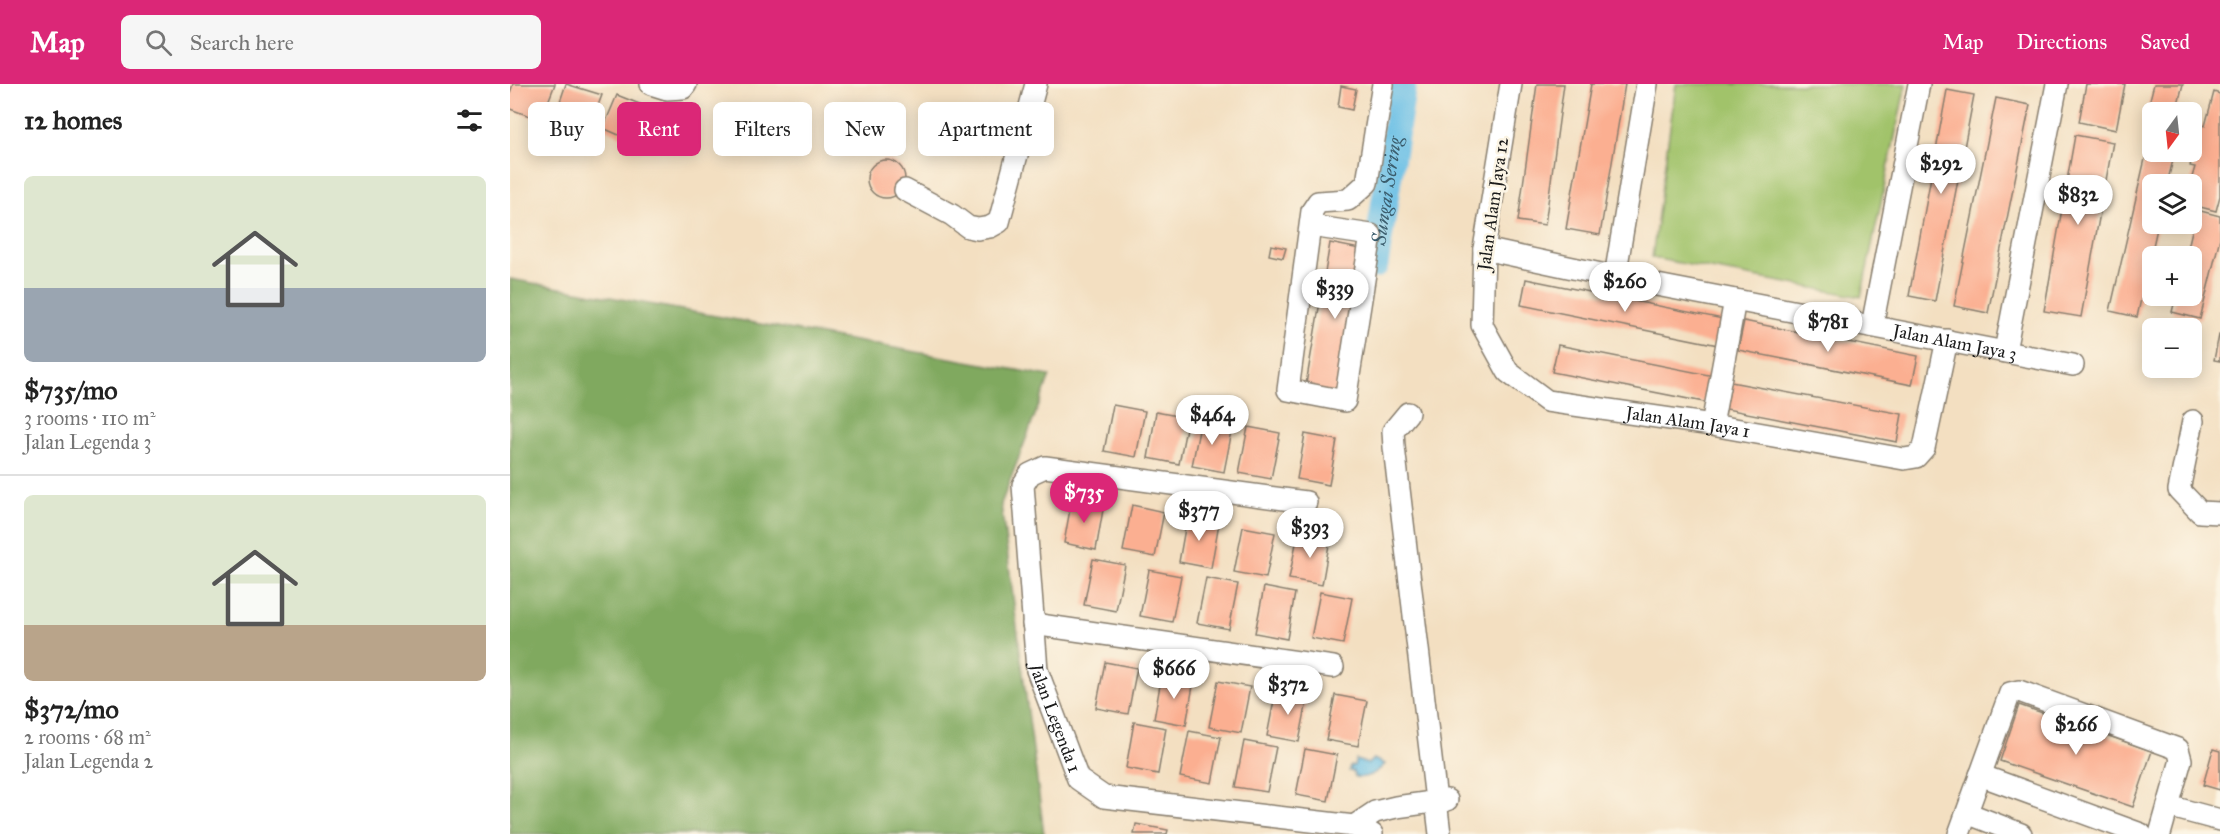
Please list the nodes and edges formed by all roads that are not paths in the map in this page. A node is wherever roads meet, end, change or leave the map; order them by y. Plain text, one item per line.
1 (651, 84) edge
2 (686, 84) edge
3 (1036, 84) edge
4 (1383, 84) edge
5 (1511, 84) edge
6 (1647, 84) edge
7 (1919, 84) edge
8 (2054, 84) edge
9 (905, 190) dead end
10 (1311, 226) junction
11 (1485, 249) junction
12 (1615, 277) junction
13 (1735, 300) junction
14 (1482, 326) joint
15 (1872, 326) junction
16 (1947, 340) junction
17 (2005, 351) junction
18 (2073, 365) dead end
19 (1407, 413) dead end
20 (2193, 421) dead end
21 (1712, 425) junction
22 (1306, 502) dead end
23 (2220, 513) edge
24 (1033, 624) junction
25 (1333, 668) dead end
26 (1980, 775) junction
27 (1442, 801) junction
28 (2168, 806) junction
29 (1967, 813) junction
30 (2220, 820) edge
31 (1363, 830) edge
32 (1444, 833) edge
33 (1959, 834) edge
34 (2021, 834) edge
35 (2141, 834) edge
36 (2160, 834) edge

1 - 2 street
3 - 9 street
4 - 10 street
5 - 11 street, Jalan Alam Jaya 12
6 - 12 street
7 - 15 street
8 - 17 street
10 - 10 street
11 - 12 street, Jalan Alam Jaya 3
11 - 14 street, Jalan Alam Jaya 12
12 - 13 street, Jalan Alam Jaya 3
13 - 15 street, Jalan Alam Jaya 3
13 - 21 street
14 - 21 street, Jalan Alam Jaya 1
15 - 16 street, Jalan Alam Jaya 3
16 - 17 street, Jalan Alam Jaya 3
16 - 21 street, Jalan Alam Jaya 1
17 - 18 street, Jalan Alam Jaya 3
19 - 27 street
20 - 23 street
22 - 24 street, Jalan Legenda 1
24 - 25 street
24 - 31 street, Jalan Legenda 1
26 - 28 street
26 - 29 street
26 - 35 street
27 - 31 street
27 - 32 street
28 - 30 street
28 - 36 street
29 - 33 street
29 - 34 street

